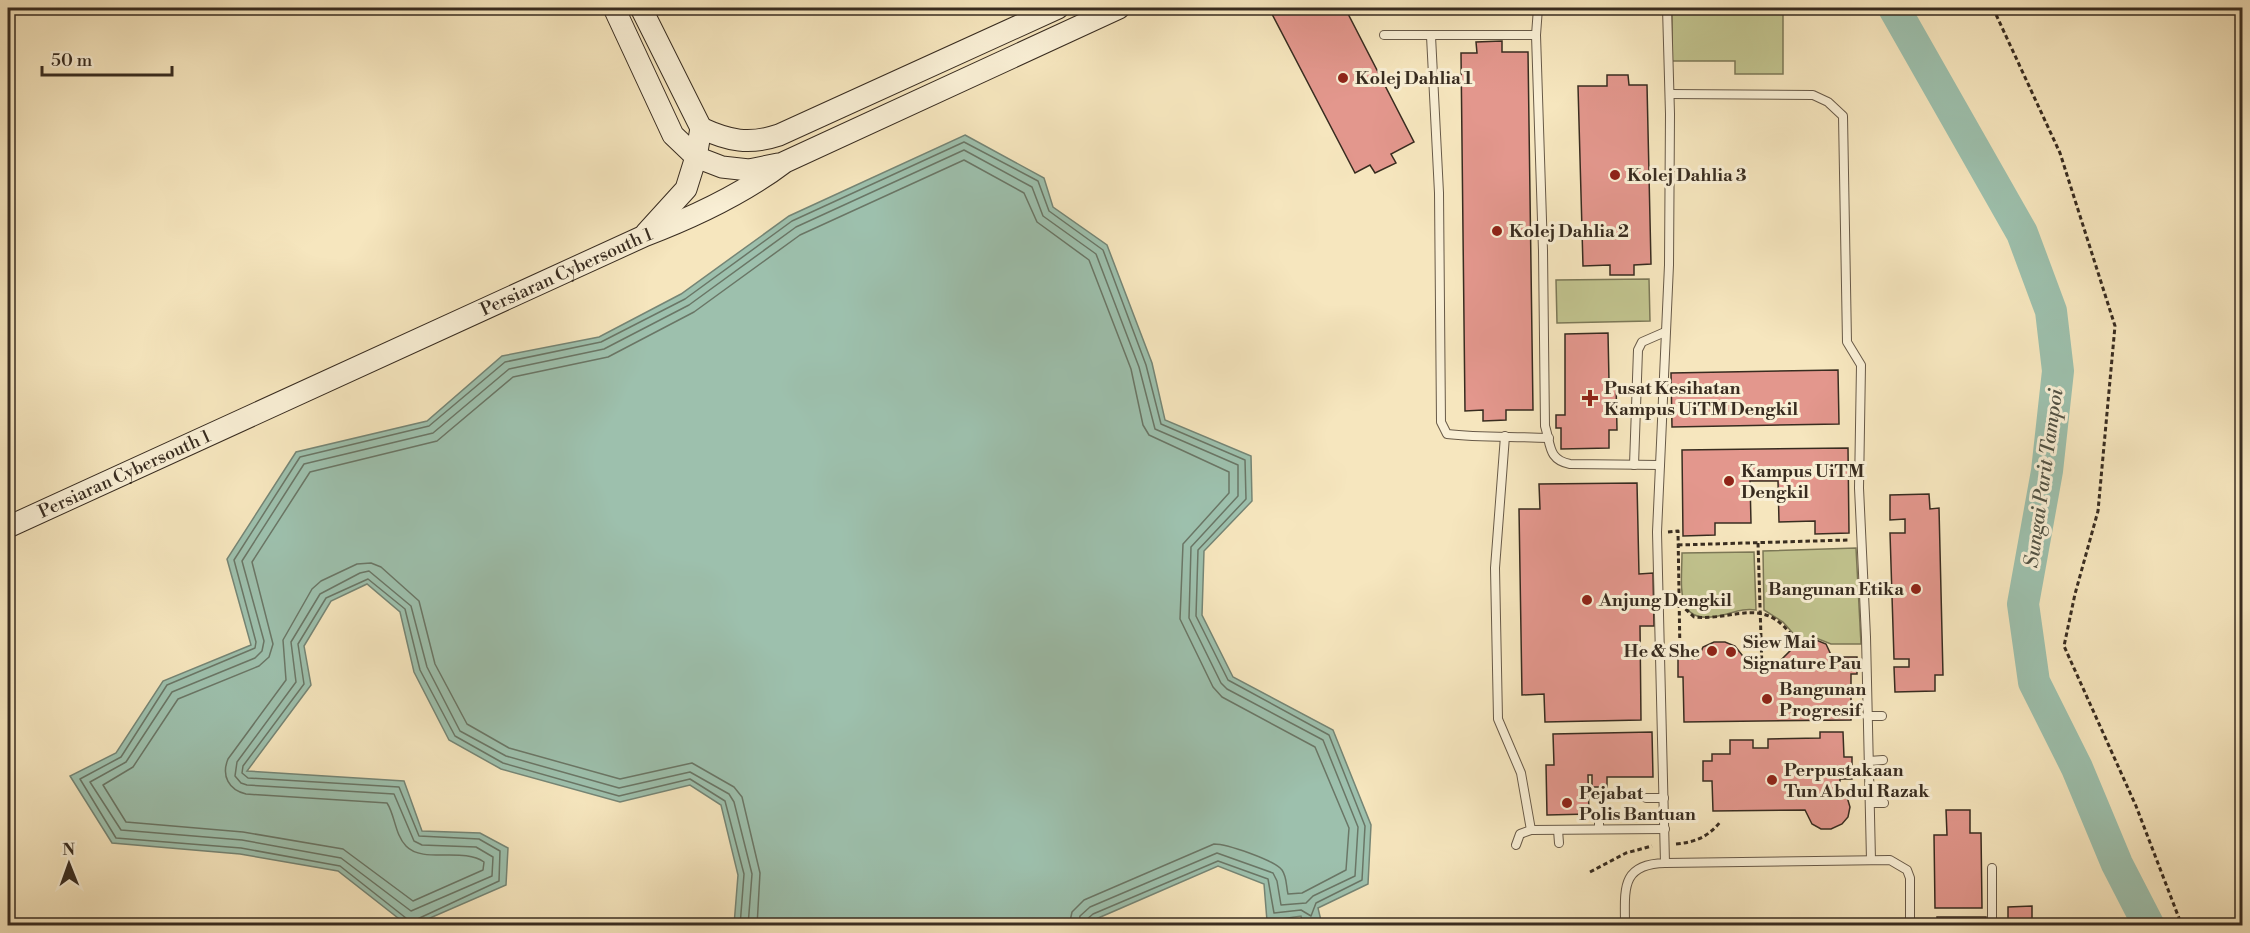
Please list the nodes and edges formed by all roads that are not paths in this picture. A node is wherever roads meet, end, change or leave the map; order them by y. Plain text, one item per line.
1 (614, 8) edge
2 (641, 8) edge
3 (1059, 8) edge
4 (1119, 8) edge
5 (1538, 8) edge
6 (1667, 8) edge
7 (1384, 35) dead end
8 (1536, 35) junction
9 (1431, 36) junction
10 (1670, 94) junction
11 (700, 128) junction
12 (696, 157) junction
13 (785, 162) junction
14 (644, 236) junction
15 (1665, 332) junction
16 (1505, 436) junction
17 (1548, 438) junction
18 (1634, 465) junction
19 (1660, 465) junction
20 (8, 527) edge
21 (1867, 716) junction
22 (1882, 716) dead end
23 (1869, 760) junction
24 (1883, 760) dead end
25 (1646, 798) dead end
26 (1664, 798) junction
27 (1870, 803) junction
28 (1884, 803) dead end
29 (1599, 817) dead end
30 (1599, 829) junction
31 (1665, 829) junction
32 (1531, 830) junction
33 (1558, 830) junction
34 (1559, 843) dead end
35 (1516, 844) dead end
36 (1871, 860) junction
37 (1665, 863) junction
38 (1992, 868) dead end
39 (1625, 926) edge
40 (1910, 926) edge
41 (1992, 926) edge

1 - 12 street
2 - 11 street
3 - 11 street
4 - 13 street, Persiaran Cybersouth 1
5 - 8 lane
6 - 10 lane
7 - 9 lane
8 - 9 lane
8 - 17 lane
9 - 16 lane
10 - 15 lane
10 - 21 lane
11 - 12 street
12 - 13 street
12 - 14 street
13 - 14 street, Persiaran Cybersouth 1
14 - 20 street, Persiaran Cybersouth 1
15 - 18 lane
15 - 19 lane
16 - 17 lane
16 - 32 lane
17 - 18 lane
18 - 19 lane
19 - 26 lane
21 - 22 lane
21 - 23 lane
23 - 24 lane
23 - 27 lane
25 - 26 lane
26 - 31 lane
27 - 28 lane
27 - 36 lane
29 - 30 lane
30 - 31 lane
30 - 33 lane
31 - 37 lane
32 - 33 lane
32 - 35 lane
33 - 34 lane
36 - 37 lane
36 - 40 lane
37 - 39 lane
38 - 41 lane

